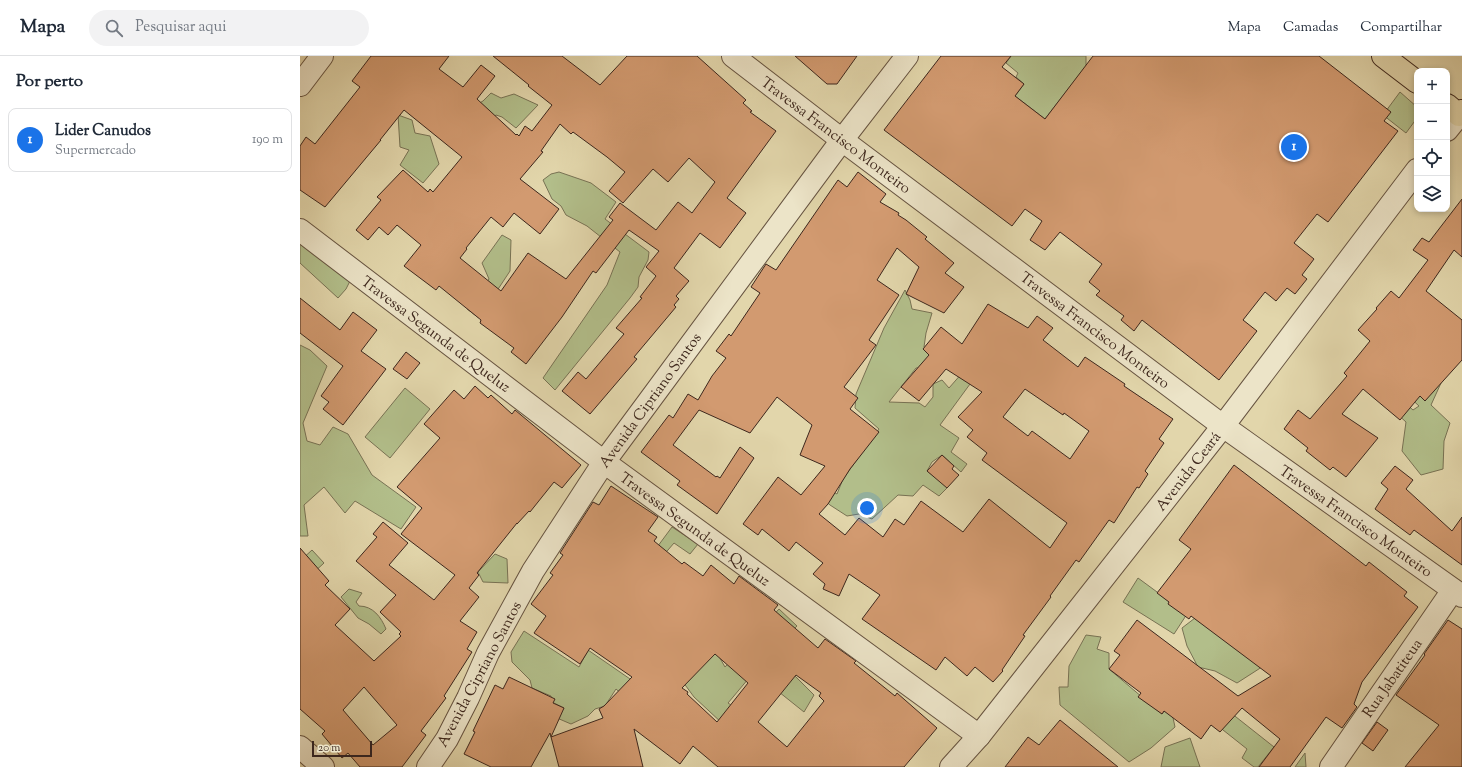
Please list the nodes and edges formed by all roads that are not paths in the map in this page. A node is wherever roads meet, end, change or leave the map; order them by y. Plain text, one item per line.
1 (322, 56) edge
2 (733, 56) edge
3 (907, 56) edge
4 (1383, 56) edge
5 (1414, 80) edge
6 (300, 85) edge
7 (842, 140) junction
8 (1414, 174) edge
9 (300, 230) edge
10 (1223, 426) junction
11 (604, 462) junction
12 (1458, 593) edge
13 (979, 736) junction
14 (300, 747) edge
15 (323, 767) edge
16 (428, 767) edge
17 (952, 767) edge
18 (1331, 767) edge

1 - 6 street
2 - 7 street, Travessa Francisco Monteiro
3 - 7 street, Avenida Cipriano Santos
4 - 5 main road
7 - 10 street, Travessa Francisco Monteiro
7 - 11 street, Avenida Cipriano Santos
8 - 10 street, Avenida Ceará
9 - 11 street, Travessa Segunda de Queluz
10 - 12 street, Travessa Francisco Monteiro
10 - 13 street, Avenida Ceará
11 - 13 street, Travessa Segunda de Queluz
11 - 16 street, Avenida Cipriano Santos
12 - 18 street, Rua Jabatiteua
13 - 17 street, Avenida Ceará
14 - 15 street

